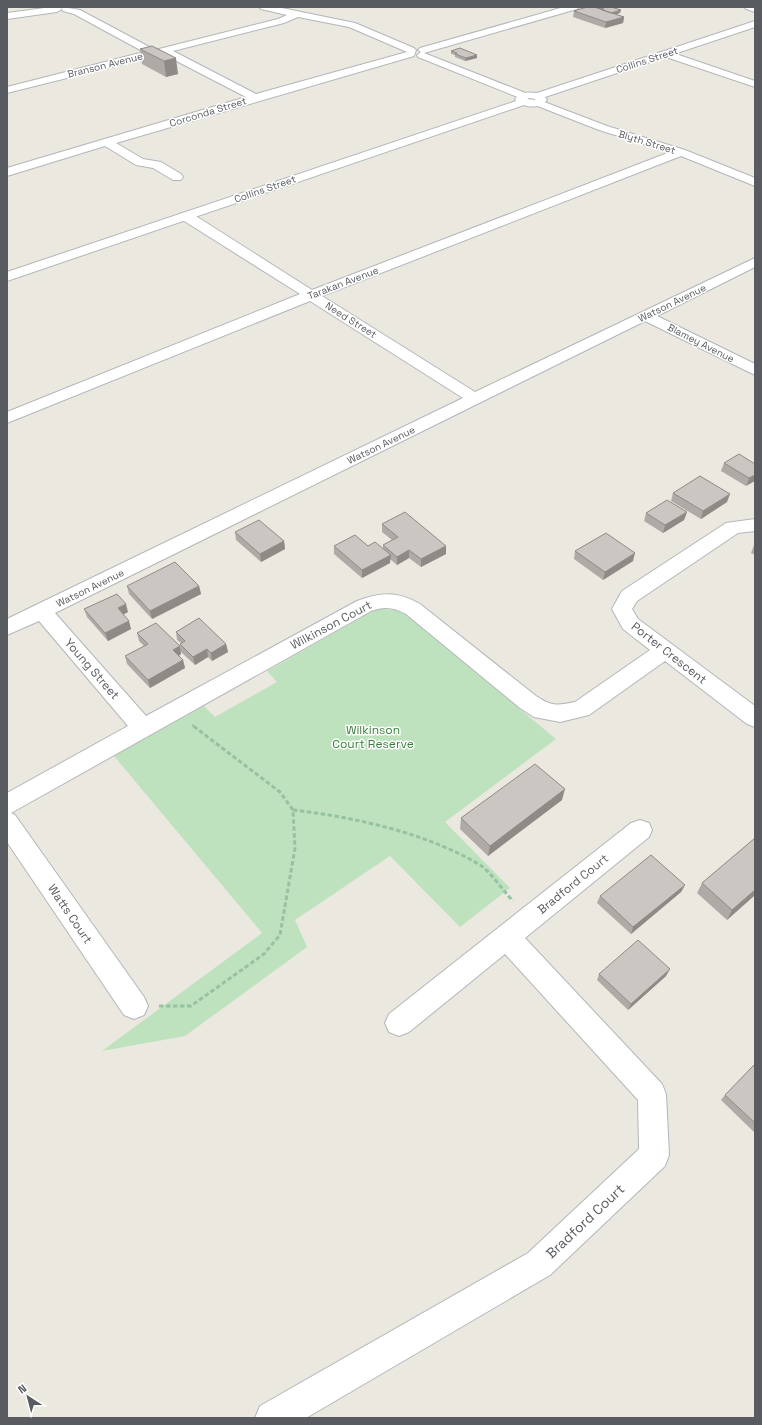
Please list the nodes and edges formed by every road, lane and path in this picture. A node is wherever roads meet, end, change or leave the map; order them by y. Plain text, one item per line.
1 (264, 7) edge
2 (574, 7) edge
3 (749, 7) edge
4 (65, 8) edge
5 (755, 9) edge
6 (296, 14) junction
7 (7, 16) edge
8 (755, 24) edge
9 (164, 50) junction
10 (410, 52) junction
11 (153, 53) junction
12 (423, 53) junction
13 (667, 54) junction
14 (755, 84) edge
15 (7, 90) edge
16 (255, 98) junction
17 (523, 99) junction
18 (539, 99) junction
19 (106, 142) junction
20 (681, 152) junction
21 (7, 172) edge
22 (177, 178) dead end
23 (755, 182) edge
24 (186, 216) junction
25 (755, 262) edge
26 (7, 277) edge
27 (311, 295) junction
28 (646, 316) junction
29 (755, 370) edge
30 (475, 399) junction
31 (7, 418) edge
32 (755, 524) edge
33 (42, 611) junction
34 (7, 628) edge
35 (664, 651) junction
36 (174, 711) junction
37 (755, 718) edge
38 (143, 728) junction
39 (7, 805) edge
40 (293, 810) junction
41 (7, 822) edge
42 (640, 830) dead end
43 (530, 919) junction
44 (507, 938) junction
45 (134, 1006) joint
46 (399, 1023) dead end
47 (272, 1418) edge

1 - 6 street
2 - 12 street
3 - 5 street
4 - 7 street
4 - 11 street
6 - 9 street, Branson Avenue
6 - 10 street
8 - 13 street, Collins Street
9 - 11 street, Branson Avenue
9 - 16 street
10 - 12 street
10 - 16 street, Corconda Street
11 - 15 street, Branson Avenue
12 - 17 street
13 - 14 street
13 - 18 street, Collins Street
16 - 19 street, Corconda Street
17 - 18 street
17 - 24 street, Collins Street
18 - 20 street, Blyth Street
19 - 21 street, Corconda Street
19 - 22 street
20 - 23 street, Blyth Street
20 - 27 street, Tarakan Avenue
24 - 26 street, Collins Street
24 - 27 street, Need Street
25 - 28 street, Watson Avenue
27 - 30 street, Need Street
27 - 31 street, Tarakan Avenue
28 - 29 street, Blamey Avenue
28 - 30 street, Watson Avenue
30 - 33 street, Watson Avenue
32 - 35 street, Porter Crescent
33 - 34 street, Watson Avenue
33 - 38 street, Young Street
35 - 36 street, Wilkinson Court
35 - 37 street, Porter Crescent
36 - 38 street, Wilkinson Court
36 - 40 path
38 - 39 street, Wilkinson Court
40 - 43 path
40 - 45 path
41 - 45 street, Watts Court
42 - 43 street, Bradford Court
43 - 44 street, Bradford Court
44 - 46 street, Bradford Court
44 - 47 street, Bradford Court

